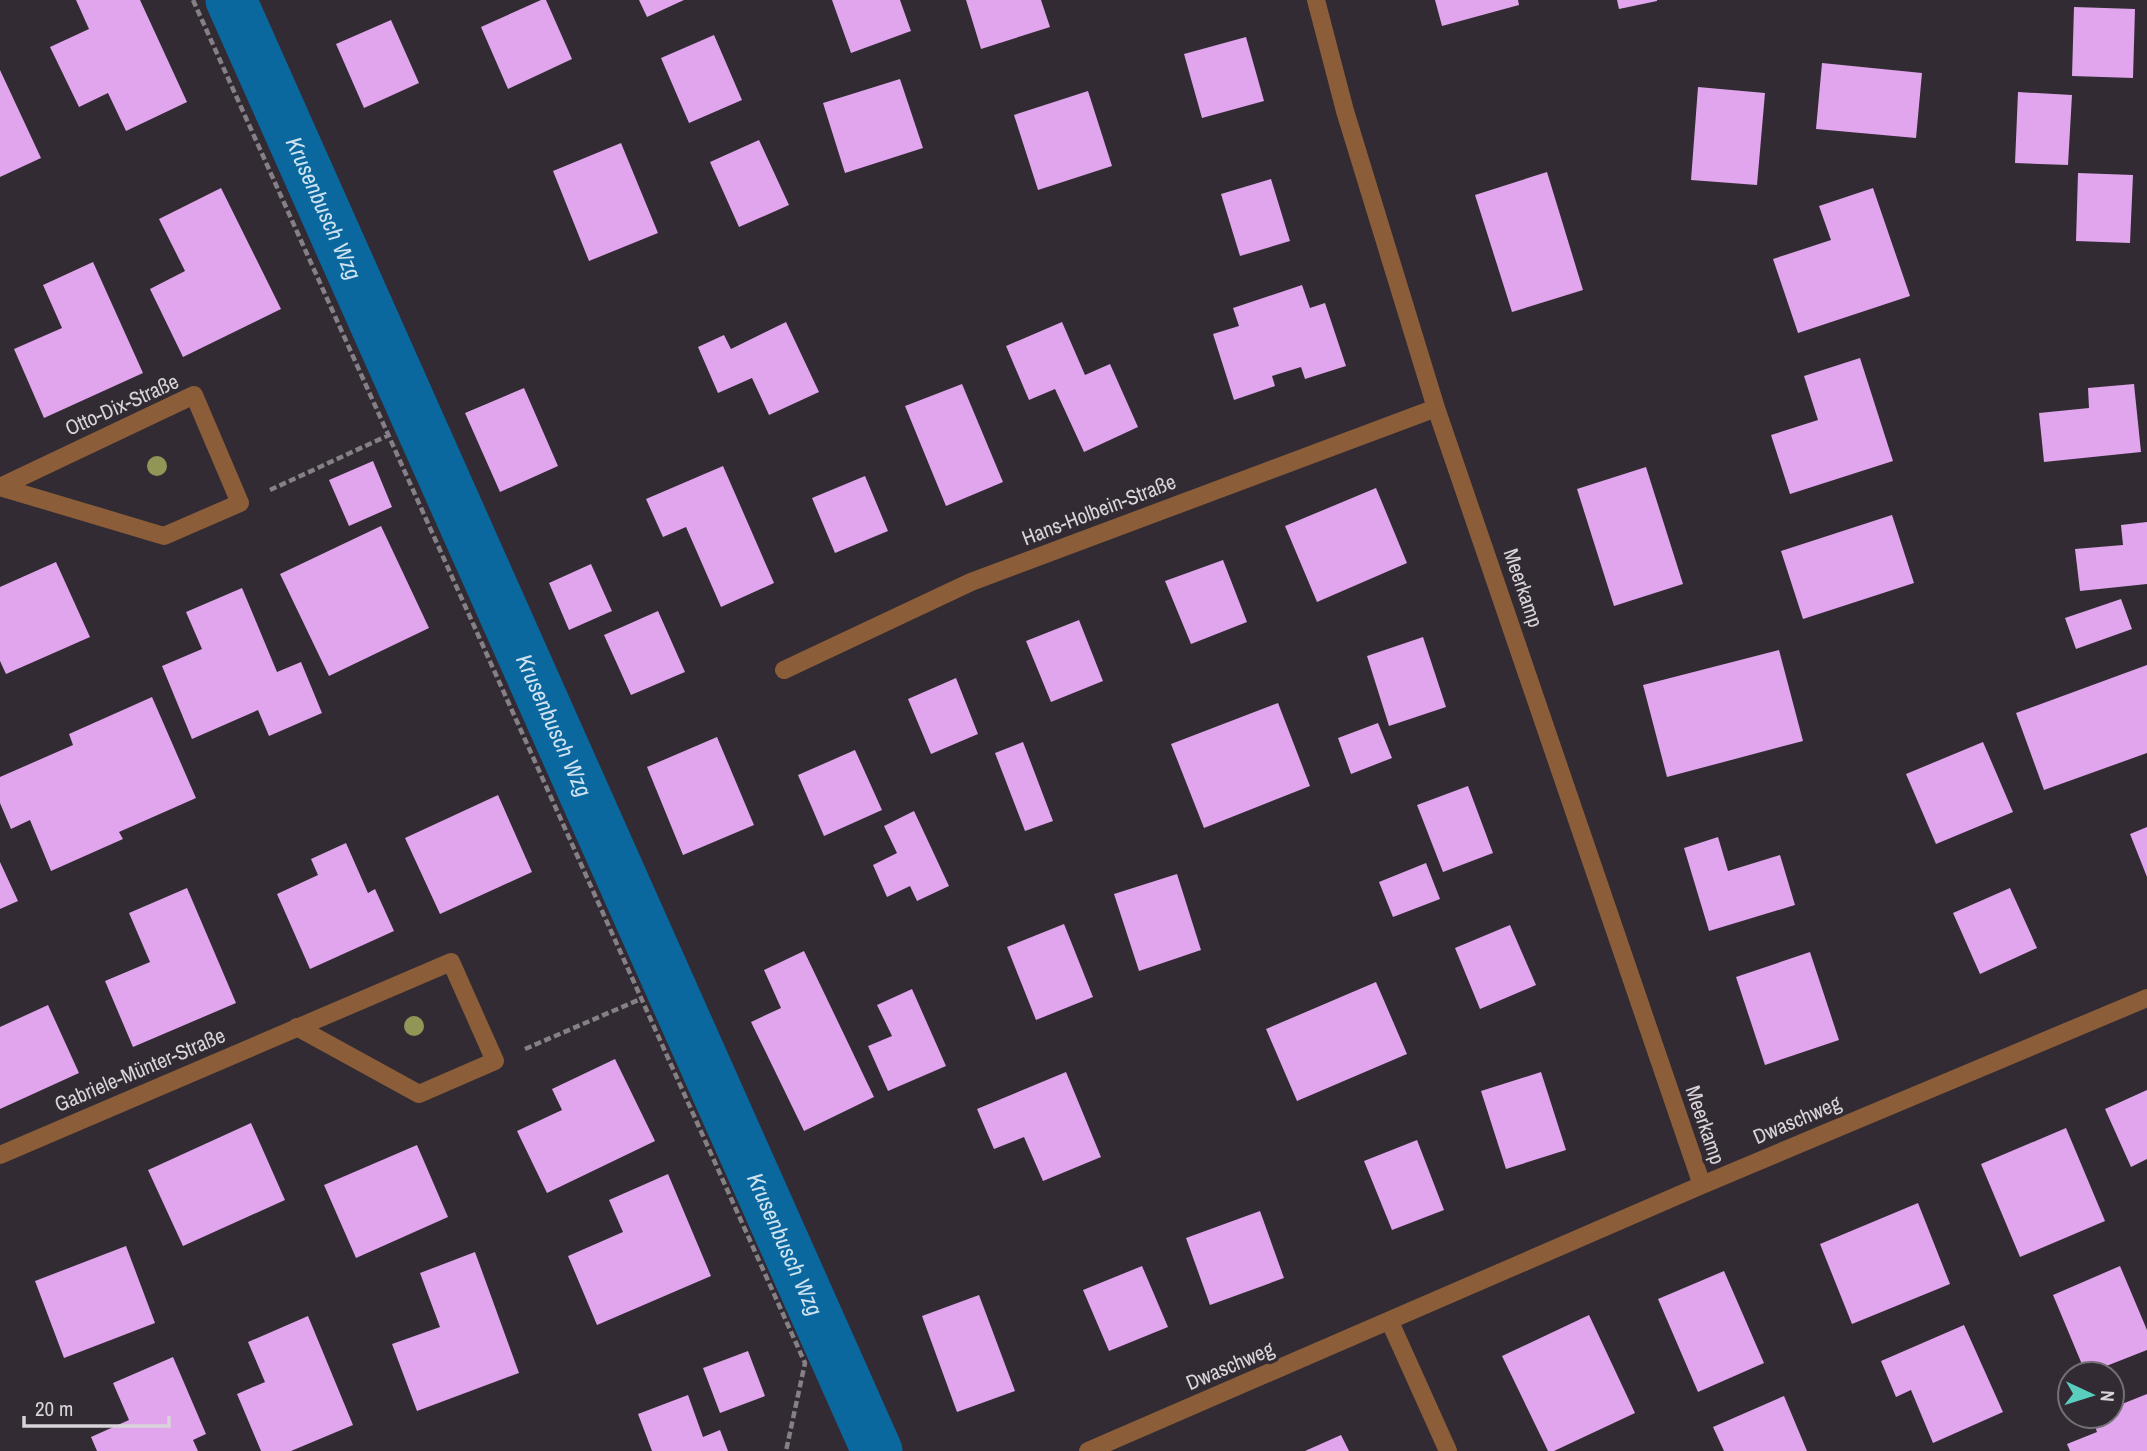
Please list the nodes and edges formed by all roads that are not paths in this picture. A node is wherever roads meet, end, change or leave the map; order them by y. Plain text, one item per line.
1 (1316, 0) edge
2 (1436, 408) junction
3 (0, 487) edge
4 (784, 670) dead end
5 (2147, 998) edge
6 (297, 1027) junction
7 (0, 1155) edge
8 (1702, 1185) junction
9 (1390, 1322) junction
10 (1088, 1451) edge
11 (1448, 1451) edge

1 - 2 street, Meerkamp
2 - 4 street, Hans-Holbein-Straße
2 - 8 street, Meerkamp
3 - 3 street, Otto-Dix-Straße
5 - 8 street, Dwaschweg
6 - 6 street, Gabriele-Münter-Straße
6 - 7 street, Gabriele-Münter-Straße
8 - 9 street, Dwaschweg
9 - 10 street, Dwaschweg
9 - 11 street

